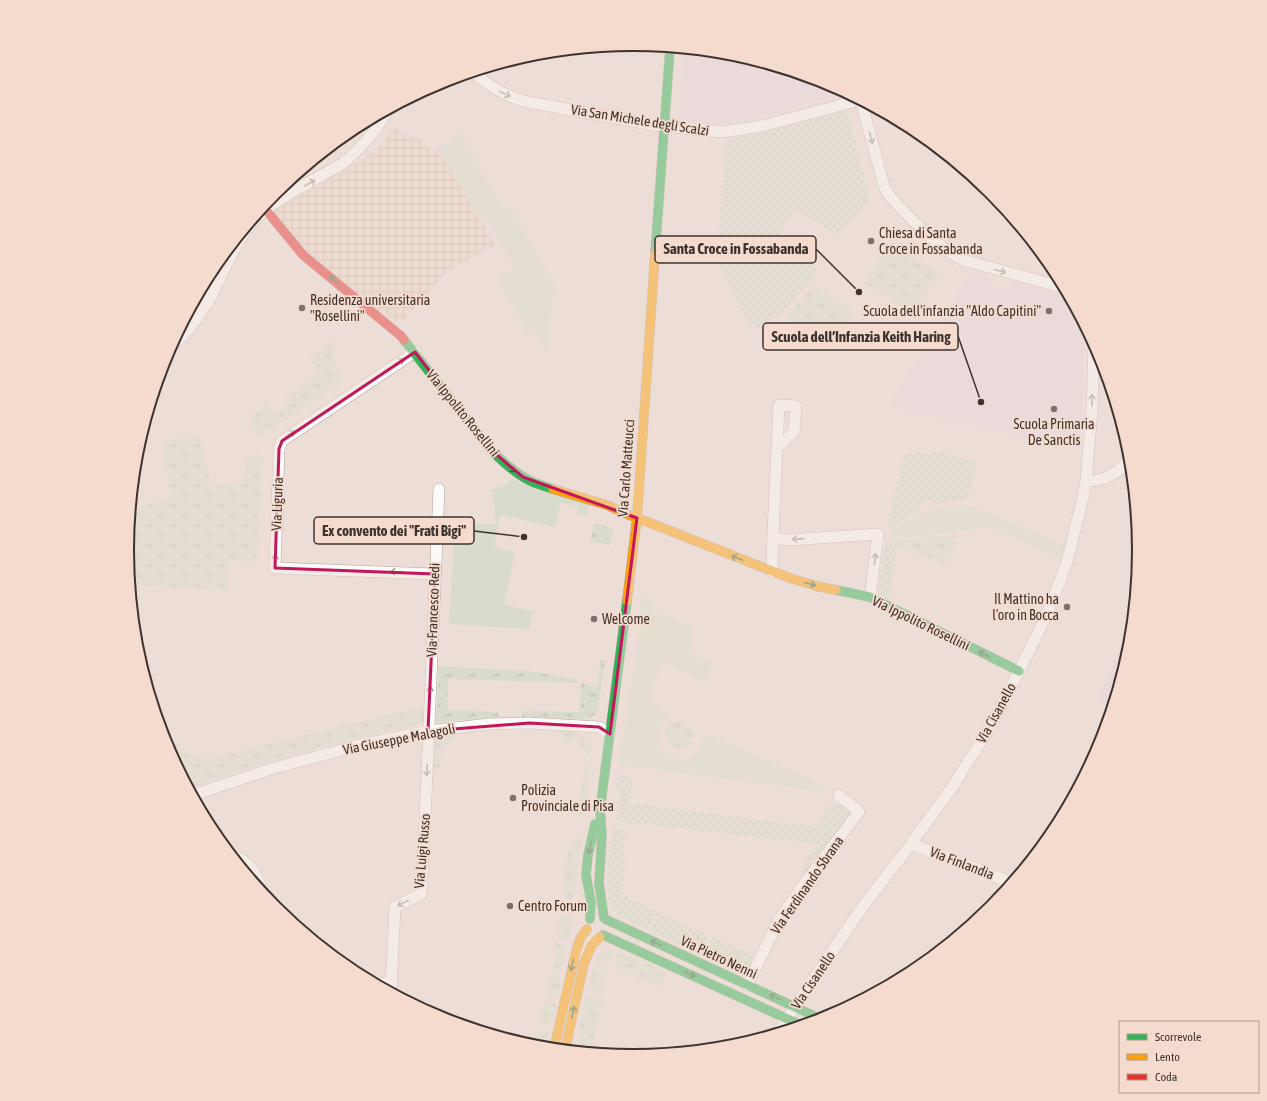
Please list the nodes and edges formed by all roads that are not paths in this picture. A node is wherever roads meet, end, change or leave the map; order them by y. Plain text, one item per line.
1 (670, 52) edge
2 (479, 76) edge
3 (852, 102) edge
4 (862, 107) edge
5 (382, 119) edge
6 (664, 126) junction
7 (271, 207) edge
8 (267, 211) edge
9 (223, 266) edge
10 (1057, 286) edge
11 (184, 334) edge
12 (415, 352) junction
13 (1094, 356) edge
14 (777, 448) dead end
15 (1125, 464) edge
16 (1086, 481) junction
17 (439, 489) dead end
18 (637, 518) junction
19 (773, 538) junction
20 (773, 572) junction
21 (435, 574) junction
22 (870, 597) junction
23 (1019, 671) junction
24 (428, 731) junction
25 (610, 734) junction
26 (198, 794) edge
27 (839, 795) dead end
28 (600, 810) junction
29 (911, 844) junction
30 (240, 858) edge
31 (259, 881) edge
32 (1008, 881) edge
33 (590, 918) junction
34 (604, 918) junction
35 (587, 929) junction
36 (602, 936) junction
37 (747, 985) junction
38 (390, 986) edge
39 (794, 1007) junction
40 (814, 1016) edge
41 (787, 1018) junction
42 (796, 1022) edge
43 (782, 1027) edge
44 (555, 1044) edge
45 (566, 1046) edge

1 - 6 main road, Via Carlo Matteucci
2 -> 6 street, Via San Michele degli Scalzi
3 - 6 street, Via San Michele degli Scalzi
4 -> 10 street
7 -> 5 street
6 - 18 main road, Via Carlo Matteucci
12 -> 8 main road, Via Ippolito Rosellini
9 - 11 street
12 -> 18 main road, Via Ippolito Rosellini
21 -> 12 street, Via Liguria
16 -> 13 street, Via Cisanello
14 - 19 street
15 - 16 street
16 - 23 street, Via Cisanello
17 - 21 street, Via Francesco Redi
20 -> 18 main road, Via Ippolito Rosellini
18 - 25 main road, Via Carlo Matteucci
19 - 20 street
22 -> 19 street
20 -> 22 main road, Via Ippolito Rosellini
24 -> 21 street, Via Francesco Redi
23 -> 22 main road, Via Ippolito Rosellini
23 - 29 street, Via Cisanello
24 - 25 street, Via Giuseppe Malagoli
24 - 26 street, Via Giuseppe Malagoli
24 -> 38 street, Via Luigi Russo
25 - 28 main road, Via Carlo Matteucci
27 - 37 street, Via Ferdinando Sbrana
28 -> 33 main road, Via Carlo Matteucci
28 - 34 main road, Via Carlo Matteucci
29 - 32 street, Via Finlandia
29 - 39 street, Via Cisanello
30 - 31 street
33 - 34 main road
33 - 35 main road
34 - 36 main road
37 -> 34 main road, Via Pietro Nenni
35 - 36 main road
35 -> 44 main road
36 -> 41 main road, Via Pietro Nenni
45 -> 36 main road
39 -> 37 main road, Via Pietro Nenni
39 - 40 main road, Via Pietro Nenni
39 - 41 street, Via Cisanello
41 - 42 main road, Via Pietro Nenni
41 - 43 street, Via Cisanello

